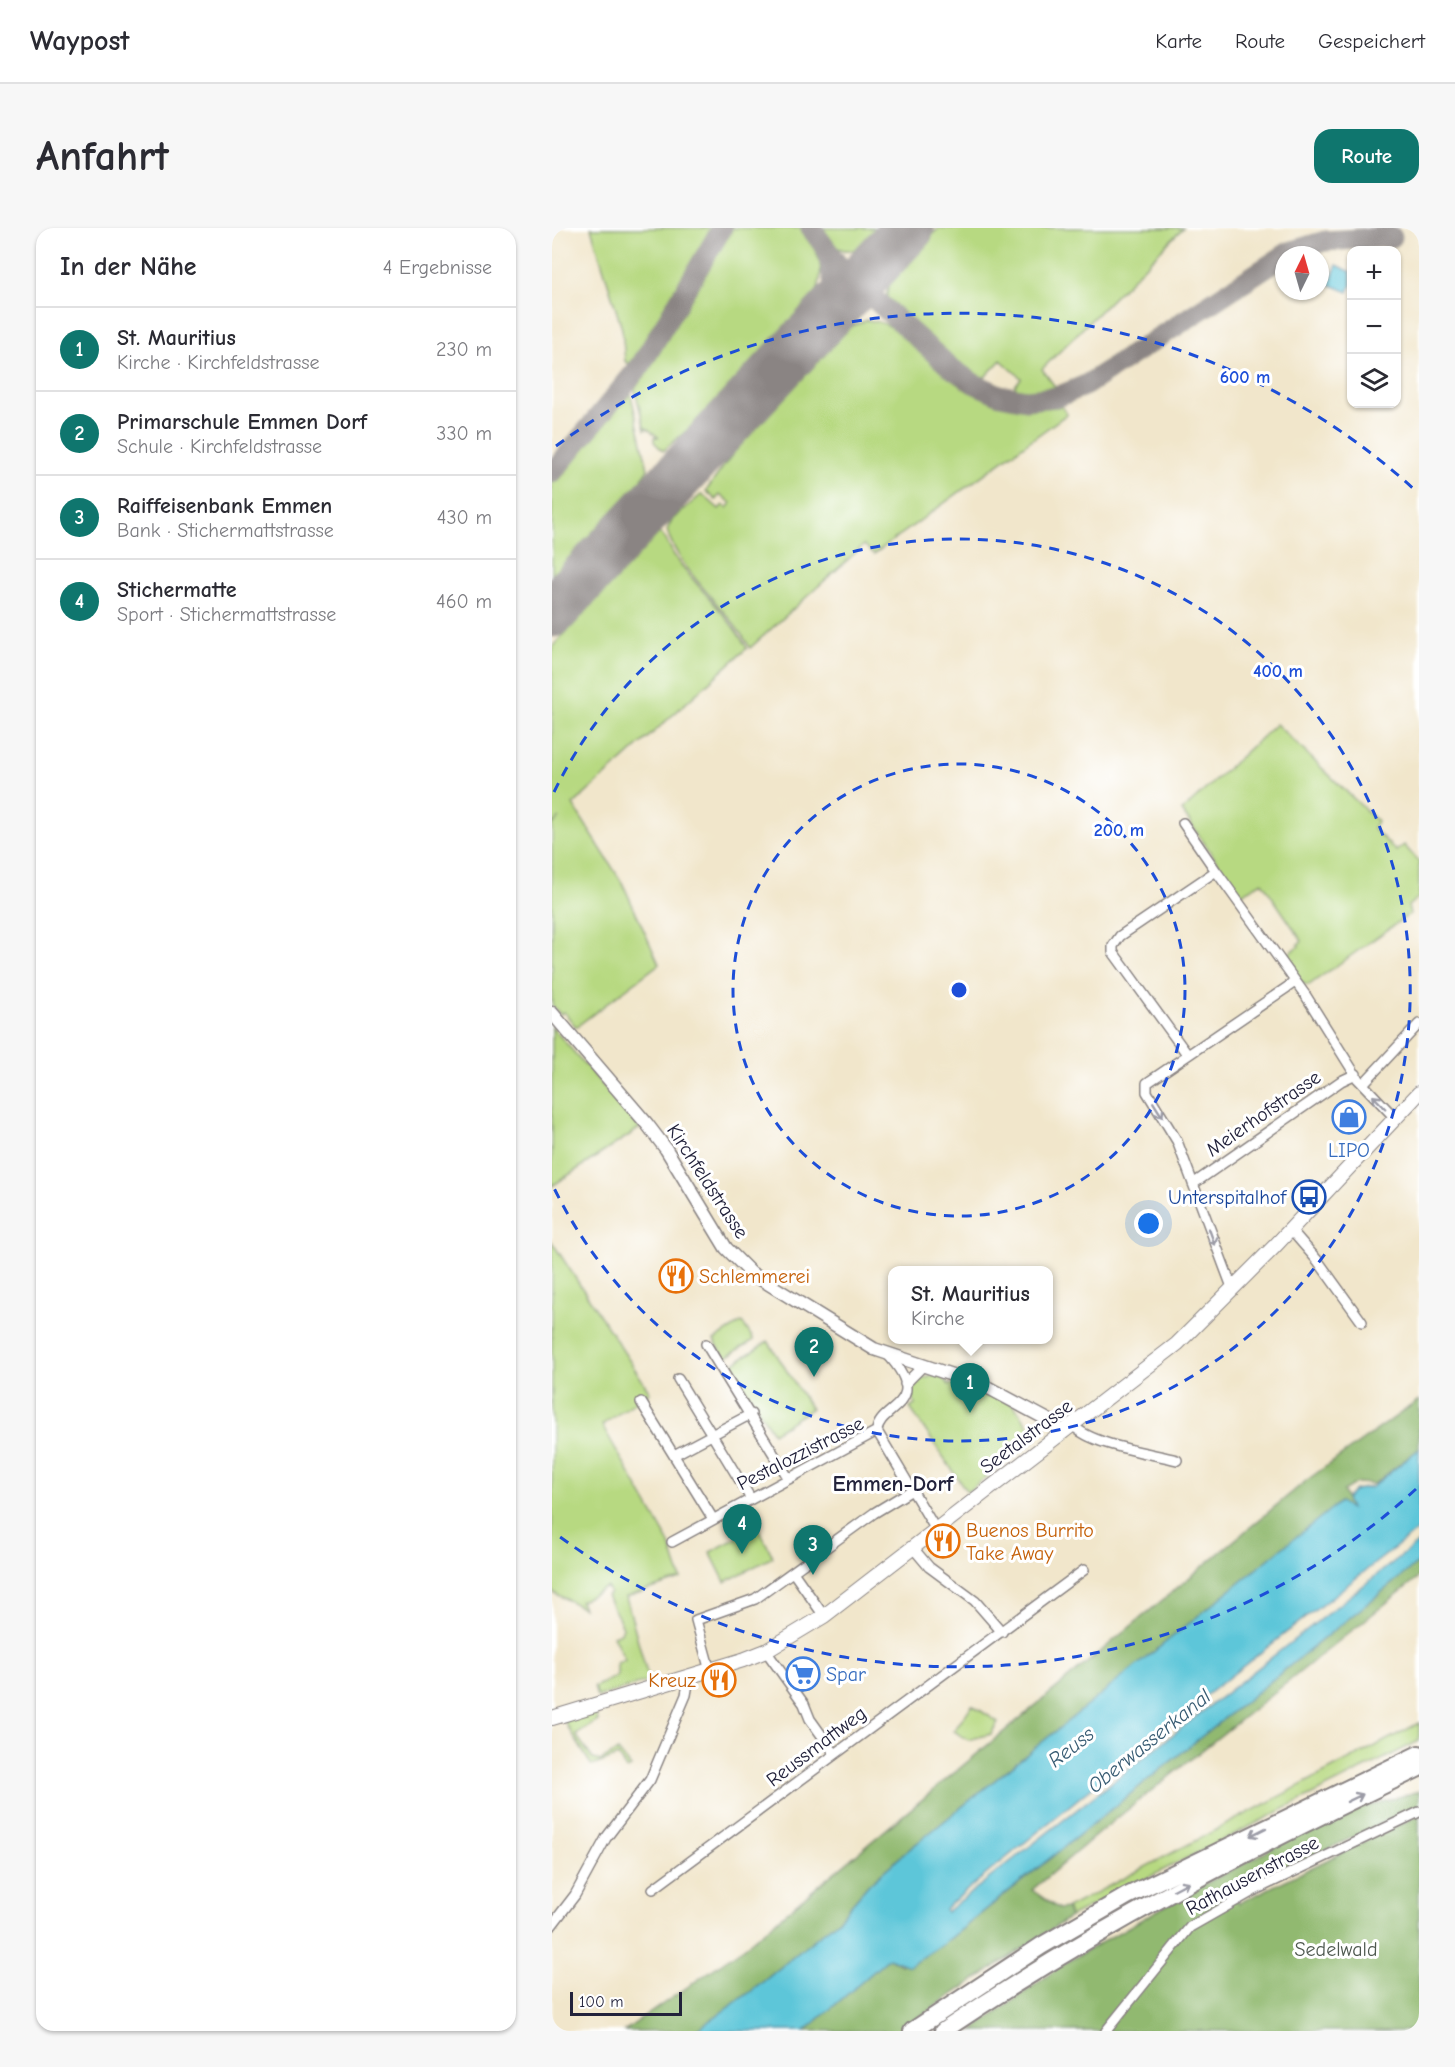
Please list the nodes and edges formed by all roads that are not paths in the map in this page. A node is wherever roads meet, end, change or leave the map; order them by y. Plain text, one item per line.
1 (1183, 823) dead end
2 (1215, 871) junction
3 (1295, 982) junction
4 (552, 1013) edge
5 (1419, 1024) edge
6 (1187, 1054) junction
7 (1356, 1074) junction
8 (1363, 1084) junction
9 (1419, 1093) edge
10 (1396, 1119) junction
11 (1192, 1184) junction
12 (1291, 1230) junction
13 (1233, 1290) junction
14 (1362, 1322) dead end
15 (706, 1344) dead end
16 (889, 1356) junction
17 (923, 1366) junction
18 (678, 1379) dead end
19 (905, 1384) junction
20 (641, 1402) dead end
21 (751, 1414) junction
22 (1068, 1429) junction
23 (878, 1431) junction
24 (713, 1434) junction
25 (674, 1455) junction
26 (1177, 1460) dead end
27 (789, 1479) junction
28 (912, 1490) junction
29 (751, 1499) junction
30 (713, 1519) junction
31 (936, 1530) junction
32 (672, 1542) dead end
33 (913, 1548) junction
34 (1084, 1570) dead end
35 (793, 1572) junction
36 (824, 1616) junction
37 (1002, 1632) junction
38 (766, 1651) junction
39 (710, 1671) junction
40 (689, 1678) junction
41 (552, 1718) edge
42 (835, 1754) junction
43 (1419, 1754) edge
44 (1419, 1768) edge
45 (1419, 1812) edge
46 (1158, 1883) junction
47 (652, 1889) dead end
48 (552, 1925) edge
49 (912, 2031) edge
50 (925, 2031) edge
51 (943, 2031) edge
52 (1106, 2031) edge

1 - 2 street
2 - 3 street
2 - 6 street
3 - 6 street, Meierhofstrasse
3 - 7 street
4 - 16 street, Kirchfeldstrasse
5 - 8 street
6 -> 11 street, Meierhofstrasse
7 - 8 street
7 - 11 street, Meierhofstrasse
10 -> 8 street
9 - 10 main road, Seetalstrasse
10 - 12 main road, Seetalstrasse
11 -> 13 street, Meierhofstrasse
12 - 13 main road, Seetalstrasse
12 - 14 street
13 - 22 main road, Seetalstrasse
15 - 21 street
16 - 17 street, Kirchfeldstrasse
16 - 19 street, Kirchfeldstrasse
17 - 19 street
17 - 22 street, Kirchfeldstrasse
18 - 24 street
19 - 23 street
20 - 25 street
21 - 24 street
21 - 27 street
22 - 26 street
22 - 31 main road, Seetalstrasse
23 - 27 street, Pestalozzistrasse
23 - 28 street, Pestalozzistrasse
24 - 25 street
24 - 29 street
25 - 30 street
27 - 29 street, Pestalozzistrasse
28 - 31 street, Pestalozzistrasse
28 - 35 street
29 - 30 street, Pestalozzistrasse
30 - 32 street, Pestalozzistrasse
31 - 33 main road, Seetalstrasse
33 - 36 main road, Seetalstrasse
33 - 37 street
34 - 37 street, Reussmattweg
35 - 36 street
35 - 39 street
36 - 38 main road, Seetalstrasse
37 - 42 street, Reussmattweg
38 - 39 main road, Seetalstrasse
38 - 42 street
39 - 40 main road, Seetalstrasse
40 - 41 main road, Seetalstrasse
40 - 48 street
42 - 47 street, Reussmattweg
43 -> 46 highway
51 -> 44 highway
45 - 52 street, Rathausenstrasse
46 - 49 highway
46 - 50 highway

